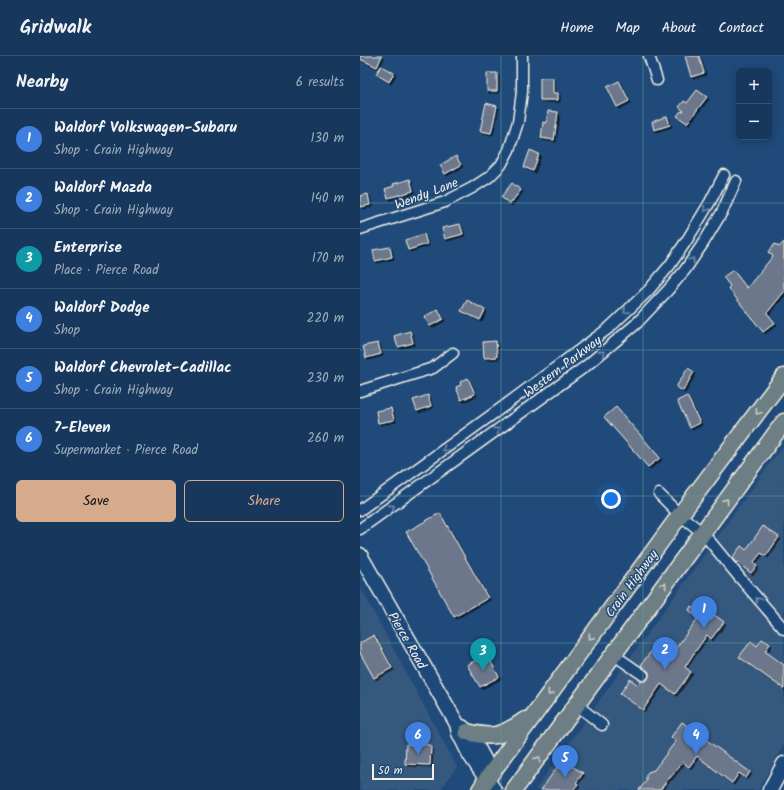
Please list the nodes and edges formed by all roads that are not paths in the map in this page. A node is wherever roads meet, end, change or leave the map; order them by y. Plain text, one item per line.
1 (522, 56) edge
2 (649, 56) edge
3 (657, 80) dead end
4 (724, 175) dead end
5 (736, 181) dead end
6 (360, 229) edge
7 (453, 353) dead end
8 (784, 377) edge
9 (360, 391) edge
10 (784, 422) edge
11 (659, 494) dead end
12 (360, 510) edge
13 (680, 515) junction
14 (360, 529) edge
15 (703, 533) junction
16 (360, 556) edge
17 (784, 629) edge
18 (614, 655) junction
19 (643, 676) dead end
20 (577, 705) junction
21 (535, 714) junction
22 (602, 725) dead end
23 (462, 728) junction
24 (784, 764) edge
25 (487, 786) edge
26 (514, 790) edge
27 (770, 790) edge

1 - 6 street, Wendy Lane
2 - 3 street
4 -> 12 street, Western Parkway
14 -> 5 street, Western Parkway
7 - 9 street
8 -> 13 highway, Crain Highway
15 -> 10 highway
11 - 13 street
13 - 15 street
13 -> 21 highway, Crain Highway
17 -> 15 street
18 -> 15 highway
16 - 23 main road, Pierce Road
18 - 19 street
18 - 20 highway
20 - 22 street
26 -> 20 highway
21 - 23 highway
21 - 25 highway, Crain Highway
23 - 25 main road, Pierce Road
24 - 27 main road

